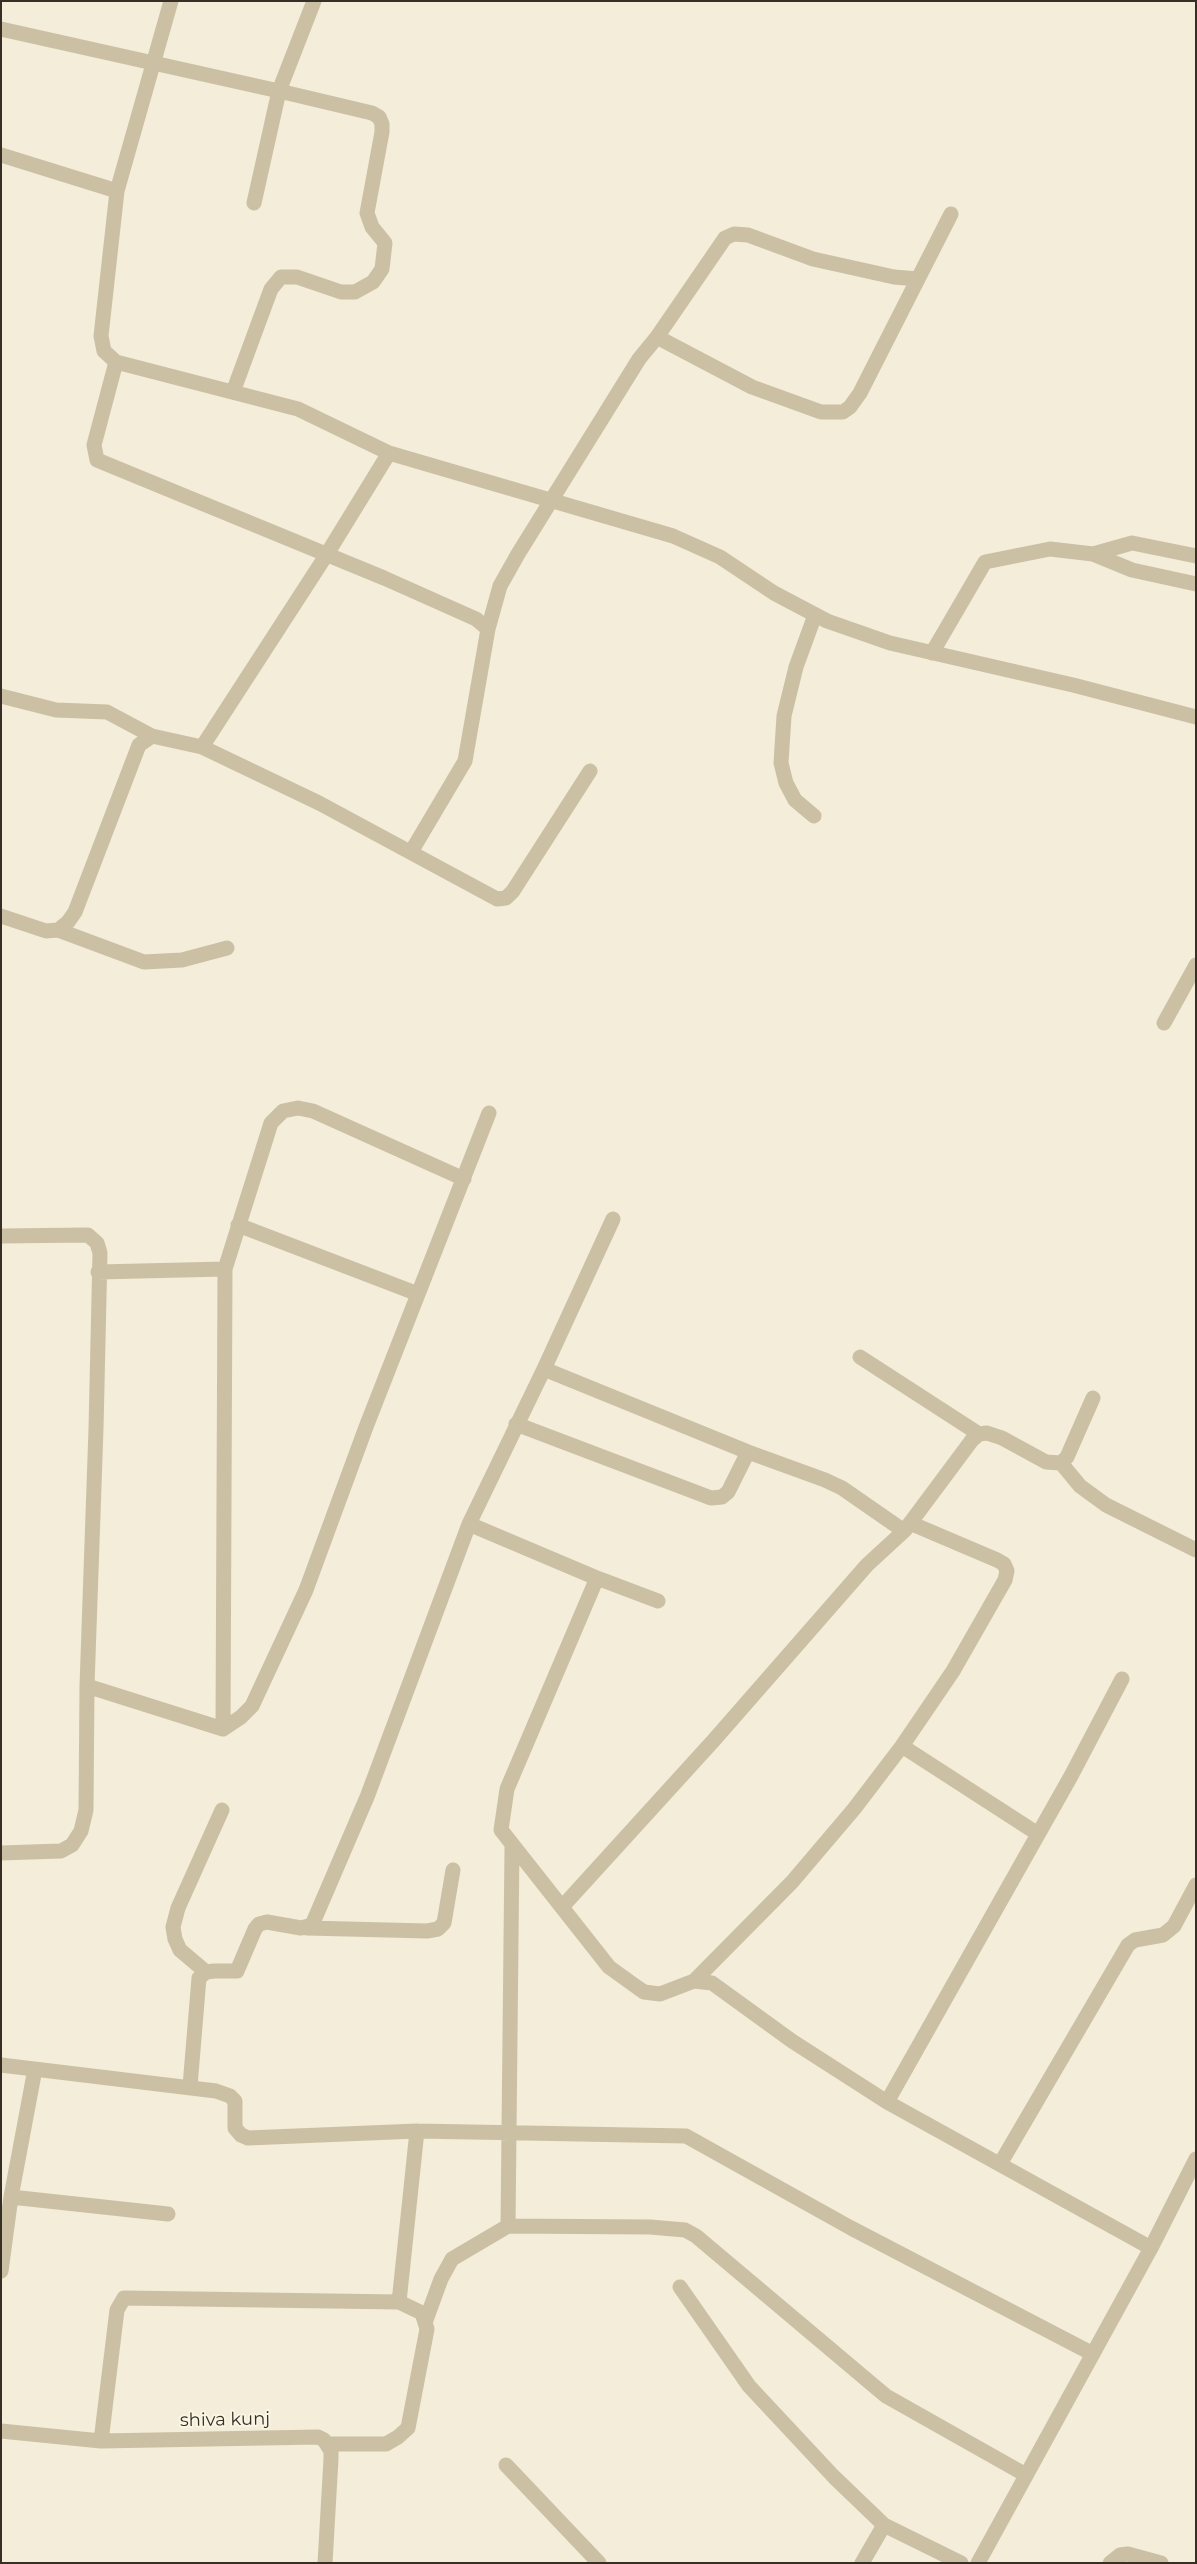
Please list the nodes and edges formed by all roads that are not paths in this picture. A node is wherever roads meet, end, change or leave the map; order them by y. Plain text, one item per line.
1 (170, 1) edge
2 (314, 1) edge
3 (1, 29) edge
4 (152, 64) junction
5 (279, 92) junction
6 (1, 156) edge
7 (116, 191) junction
8 (254, 203) dead end
9 (951, 214) dead end
10 (918, 279) junction
11 (657, 337) junction
12 (116, 362) junction
13 (233, 392) junction
14 (389, 452) junction
15 (552, 499) junction
16 (327, 554) junction
17 (1093, 554) junction
18 (1196, 556) edge
19 (1196, 584) edge
20 (815, 615) junction
21 (488, 629) junction
22 (932, 653) junction
23 (1, 696) edge
24 (1196, 717) edge
25 (152, 736) junction
26 (202, 747) junction
27 (590, 772) dead end
28 (814, 816) dead end
29 (411, 852) junction
30 (1, 916) edge
31 (58, 930) junction
32 (227, 948) dead end
33 (1196, 965) edge
34 (1164, 1023) dead end
35 (489, 1113) dead end
36 (464, 1179) junction
37 (613, 1219) dead end
38 (238, 1225) junction
39 (1, 1236) edge
40 (225, 1269) junction
41 (98, 1272) junction
42 (418, 1294) junction
43 (860, 1357) dead end
44 (544, 1369) junction
45 (1094, 1398) dead end
46 (516, 1424) junction
47 (979, 1434) junction
48 (748, 1452) junction
49 (1061, 1463) junction
50 (469, 1524) junction
51 (907, 1527) junction
52 (1196, 1550) edge
53 (599, 1580) junction
54 (658, 1601) dead end
55 (1122, 1679) dead end
56 (87, 1686) junction
57 (223, 1729) junction
58 (902, 1746) junction
59 (222, 1810) dead end
60 (1038, 1834) junction
61 (512, 1847) junction
62 (1, 1853) edge
63 (453, 1870) dead end
64 (1196, 1885) edge
65 (563, 1906) junction
66 (307, 1928) junction
67 (206, 1972) junction
68 (694, 1982) junction
69 (1, 2065) edge
70 (35, 2069) junction
71 (190, 2086) junction
72 (887, 2102) junction
73 (417, 2131) junction
74 (509, 2134) junction
75 (1196, 2159) edge
76 (1000, 2164) junction
77 (11, 2197) junction
78 (168, 2214) dead end
79 (508, 2226) junction
80 (1151, 2248) junction
81 (1, 2271) edge
82 (680, 2287) dead end
83 (399, 2302) junction
84 (426, 2320) junction
85 (1093, 2354) junction
86 (1, 2431) edge
87 (101, 2441) junction
88 (327, 2444) junction
89 (506, 2465) dead end
90 (1026, 2475) junction
91 (884, 2525) junction
92 (325, 2563) edge
93 (599, 2563) edge
94 (862, 2563) edge
95 (961, 2563) edge
96 (978, 2563) edge
97 (1110, 2563) edge
98 (1161, 2563) edge

1 - 4 street
2 - 5 street
3 - 4 street
4 - 5 street
4 - 7 street
5 - 8 street
5 - 13 street
6 - 7 street
7 - 12 street
9 - 10 street
10 - 11 street
10 - 11 street
11 - 15 street
12 - 13 street
12 - 16 street
13 - 14 street
14 - 15 street
14 - 16 street
15 - 20 street
15 - 21 street
16 - 21 street
16 - 26 street
17 - 18 street
17 - 19 street
17 - 22 street
20 - 22 street
20 - 28 street
21 - 29 street
22 - 24 street
23 - 25 street
25 - 26 street
25 - 31 street
26 - 29 street
27 - 29 street
30 - 31 street
31 - 32 street
33 - 34 street
35 - 36 street
36 - 38 street
36 - 42 street
37 - 44 street
38 - 40 street
38 - 42 street
39 - 41 street
40 - 41 street
40 - 57 street
41 - 56 street
42 - 57 street
43 - 47 street
44 - 46 street
44 - 48 street
45 - 49 street
46 - 48 street
46 - 50 street
47 - 49 street
47 - 51 street
48 - 51 street
49 - 52 street
50 - 53 street
50 - 66 street
51 - 58 street
51 - 65 street
53 - 54 street
53 - 61 street
55 - 60 street
56 - 57 street
56 - 62 street
58 - 60 street
58 - 68 street
59 - 67 street
60 - 72 street
61 - 65 street
61 - 74 street
63 - 66 street
64 - 76 street
65 - 68 street
66 - 67 street
67 - 71 street
68 - 72 street
69 - 70 street
70 - 71 street
70 - 77 street
71 - 73 street
72 - 76 street
73 - 74 street
73 - 83 street
74 - 79 street
74 - 85 street
75 - 80 street
76 - 80 street
77 - 78 street
77 - 81 street
79 - 84 street, shiva kunj
79 - 90 street
80 - 85 street
82 - 91 street
83 - 84 street
83 - 87 street
84 - 88 street, shiva kunj
85 - 90 street
86 - 87 street, shiva kunj
87 - 88 street, shiva kunj
88 - 92 street
89 - 93 street
90 - 96 street
91 - 94 street
91 - 95 street
97 - 98 street

